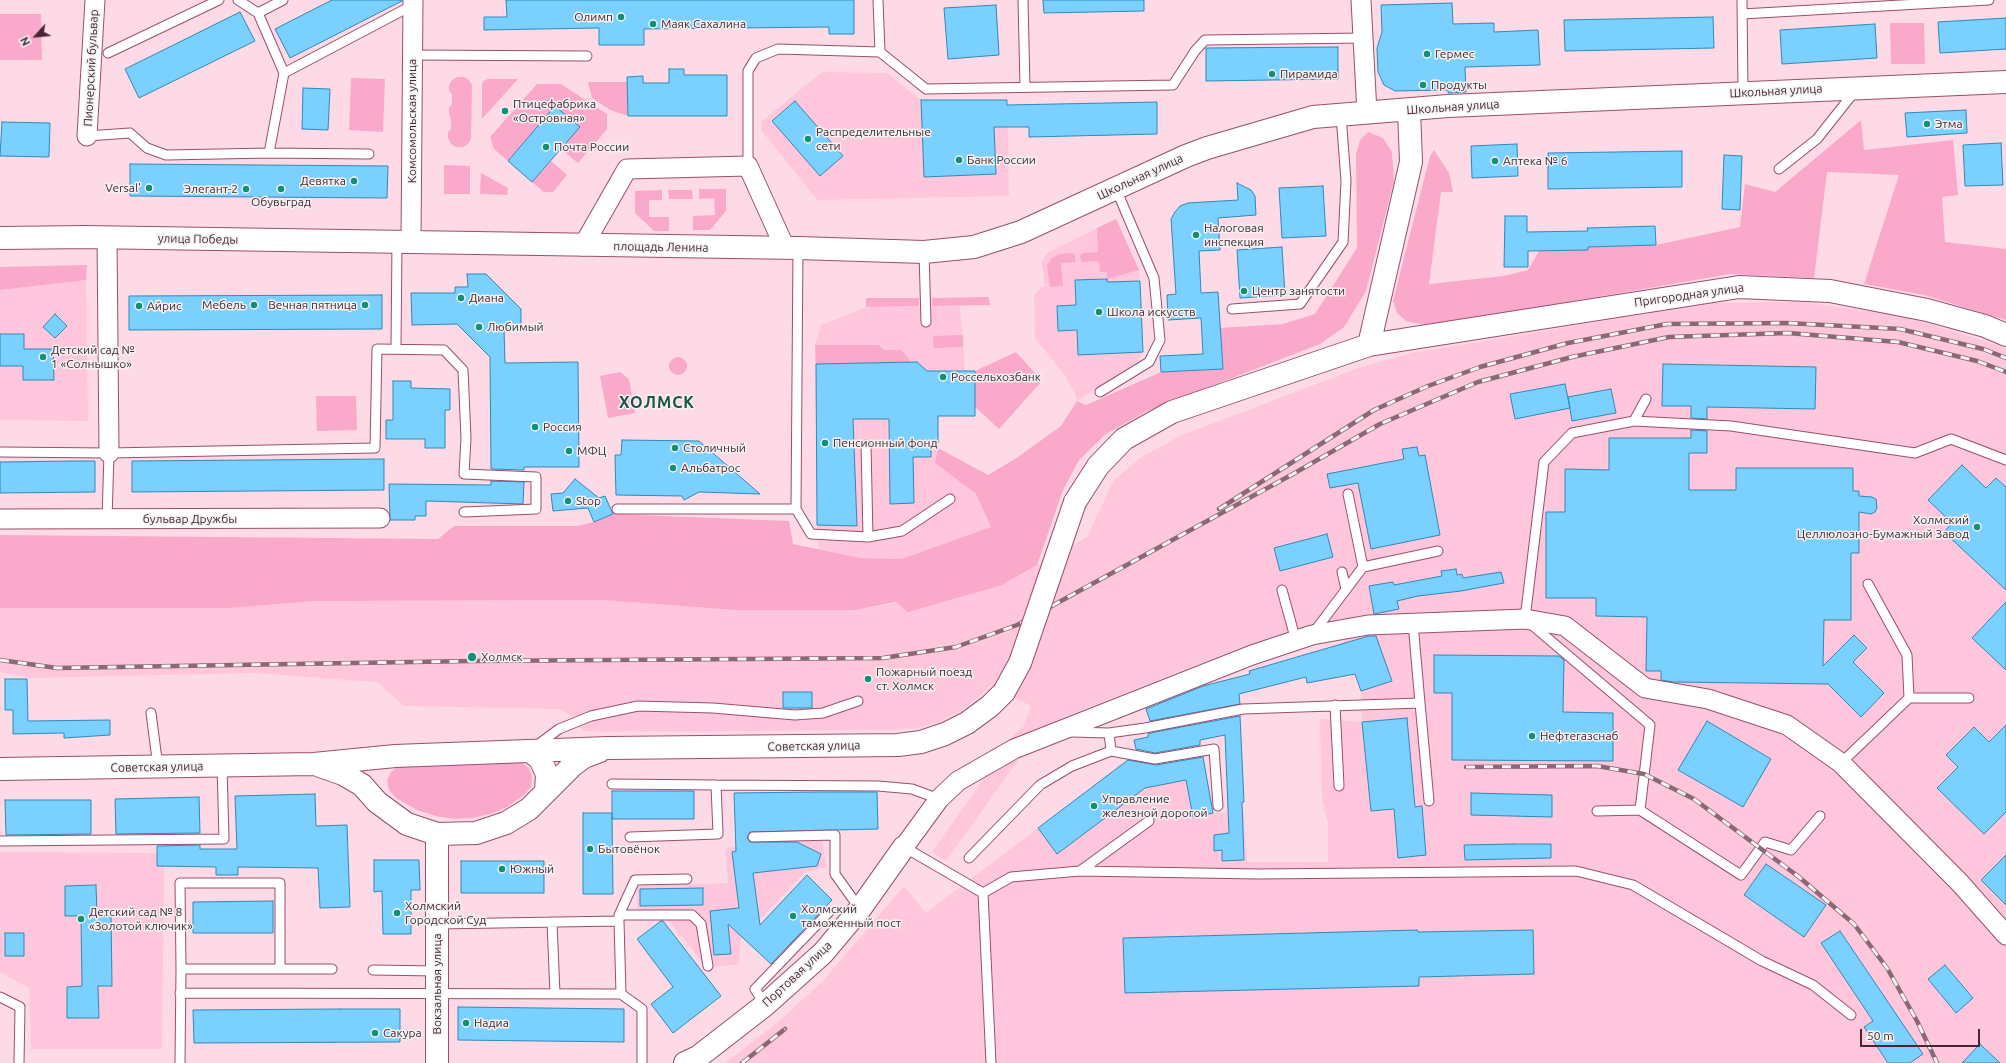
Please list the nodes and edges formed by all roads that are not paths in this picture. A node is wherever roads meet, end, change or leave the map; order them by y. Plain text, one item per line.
1 (95, 0) edge
2 (219, 0) edge
3 (238, 0) edge
4 (283, 0) edge
5 (878, 0) edge
6 (1023, 0) edge
7 (1361, 0) edge
8 (1742, 0) edge
9 (1989, 0) edge
10 (413, 3) edge
11 (258, 13) junction
12 (1742, 14) junction
13 (1365, 38) junction
14 (880, 52) junction
15 (108, 53) dead end
16 (413, 55) junction
17 (587, 56) dead end
18 (284, 73) junction
19 (2005, 86) edge
20 (1026, 87) junction
21 (1858, 87) junction
22 (1744, 93) junction
23 (1409, 110) junction
24 (1367, 113) junction
25 (1341, 115) junction
26 (87, 136) joint
27 (269, 153) junction
28 (369, 154) dead end
29 (748, 166) junction
30 (1779, 169) dead end
31 (1116, 189) junction
32 (0, 238) edge
33 (107, 238) junction
34 (404, 242) junction
35 (583, 246) junction
36 (791, 248) junction
37 (924, 252) junction
38 (1232, 309) dead end
39 (926, 322) dead end
40 (2006, 335) edge
41 (1369, 345) junction
42 (396, 348) junction
43 (1100, 392) dead end
44 (1646, 399) dead end
45 (1634, 421) junction
46 (866, 445) dead end
47 (0, 452) edge
48 (109, 453) junction
49 (2006, 460) edge
50 (1348, 494) dead end
51 (950, 499) dead end
52 (1075, 502) joint
53 (617, 509) dead end
54 (796, 509) junction
55 (464, 512) dead end
56 (380, 518) dead end
57 (0, 519) edge
58 (107, 520) junction
59 (868, 537) junction
60 (1438, 551) dead end
61 (1363, 567) junction
62 (1342, 572) dead end
63 (1868, 584) dead end
64 (1346, 589) junction
65 (1282, 590) dead end
66 (1525, 619) junction
67 (1413, 623) junction
68 (1304, 638) junction
69 (1909, 698) junction
70 (1969, 698) dead end
71 (858, 701) dead end
72 (1420, 702) junction
73 (1335, 705) junction
74 (151, 713) dead end
75 (1059, 732) junction
76 (1109, 734) junction
77 (608, 748) junction
78 (530, 751) junction
79 (1111, 751) junction
80 (395, 756) junction
81 (1841, 763) junction
82 (314, 764) junction
83 (222, 766) junction
84 (158, 767) junction
85 (0, 769) edge
86 (612, 784) dead end
87 (716, 785) junction
88 (1339, 786) dead end
89 (546, 792) junction
90 (939, 799) junction
91 (1429, 801) dead end
92 (377, 802) junction
93 (1218, 806) dead end
94 (1640, 810) junction
95 (1597, 811) dead end
96 (1820, 816) dead end
97 (1149, 821) dead end
98 (437, 834) junction
99 (630, 837) dead end
100 (753, 837) dead end
101 (0, 841) edge
102 (904, 847) junction
103 (969, 858) dead end
104 (1080, 871) junction
105 (687, 879) dead end
106 (983, 893) junction
107 (860, 909) junction
108 (829, 912) dead end
109 (619, 918) junction
110 (552, 922) junction
111 (437, 924) junction
112 (2006, 935) edge
113 (708, 966) dead end
114 (180, 969) junction
115 (280, 969) junction
116 (332, 969) dead end
117 (373, 970) dead end
118 (436, 971) junction
119 (180, 993) junction
120 (436, 994) junction
121 (555, 994) junction
122 (621, 994) junction
123 (0, 997) edge
124 (765, 1004) junction
125 (1851, 1015) dead end
126 (19, 1063) edge
127 (180, 1063) edge
128 (437, 1063) edge
129 (642, 1063) edge
130 (685, 1063) edge
131 (992, 1063) edge

1 - 26 street, Пионерский бульвар
2 - 15 lane
3 - 11 lane
4 - 11 lane
5 - 14 lane
6 - 20 lane
7 - 13 street
8 - 12 lane
9 - 12 lane
10 - 16 street, Комсомольская улица
10 - 18 lane
11 - 18 lane
12 - 22 lane
13 - 20 lane
13 - 24 street
14 - 20 lane
14 - 29 lane
16 - 17 lane
16 - 34 street, Комсомольская улица
18 - 27 lane
19 - 21 main road, Школьная улица
21 - 22 main road, Школьная улица
21 - 30 lane
22 - 23 main road, Школьная улица
23 - 24 main road, Школьная улица
23 - 41 main road
24 - 25 main road, Школьная улица
25 - 31 main road, Школьная улица
25 - 38 lane
26 - 27 lane
27 - 28 lane
29 - 35 street
29 - 36 street
31 - 37 main road, Школьная улица
31 - 43 lane
32 - 33 main road, улица Победы
33 - 34 main road, улица Победы
33 - 48 street
34 - 35 main road, площадь Ленина
34 - 42 lane
35 - 36 main road, площадь Ленина
36 - 37 main road, площадь Ленина
36 - 54 lane
37 - 39 lane
40 - 41 main road, Пригородная улица
41 - 52 main road, Пригородная улица
42 - 48 lane
42 - 55 lane
44 - 45 lane
45 - 49 lane
45 - 66 lane
46 - 59 lane
47 - 48 lane
48 - 58 lane
50 - 61 lane
51 - 59 lane
52 - 77 main road, Советская улица, bridge
53 - 54 lane
54 - 59 lane
56 - 58 street, бульвар Дружбы
57 - 58 street, бульвар Дружбы
60 - 61 lane
61 - 64 lane
62 - 64 lane
63 - 69 lane
64 - 68 lane
65 - 68 lane
66 - 67 street
66 - 81 street
66 - 94 lane
67 - 68 street
67 - 72 lane
68 - 75 street
69 - 70 lane
69 - 81 lane
71 - 78 lane
72 - 73 lane
72 - 91 lane
73 - 76 lane
73 - 88 lane
74 - 84 lane
75 - 76 lane
75 - 90 street
76 - 79 lane
77 - 78 main road, Советская улица
77 - 89 main road, Советская улица
78 - 80 main road, Советская улица
78 - 89 main road
79 - 93 lane
79 - 103 lane
80 - 82 main road, Советская улица
80 - 92 main road
81 - 112 street
82 - 83 main road, Советская улица
82 - 92 main road, Советская улица
83 - 84 main road, Советская улица
83 - 101 lane
84 - 85 main road, Советская улица
86 - 87 lane
87 - 90 lane
87 - 99 lane
89 - 98 main road, Советская улица
90 - 102 street
92 - 98 main road, Советская улица
94 - 95 lane
94 - 96 lane
97 - 104 lane
98 - 111 main road, Вокзальная улица
100 - 107 lane
102 - 106 lane
102 - 107 main road, Портовая улица
104 - 106 lane
104 - 125 lane
105 - 109 lane
106 - 131 lane
107 - 124 main road, Портовая улица
108 - 124 lane
109 - 110 lane
109 - 113 lane
109 - 122 lane
110 - 111 lane
110 - 121 lane
111 - 118 main road, Вокзальная улица
114 - 115 lane
114 - 115 lane
114 - 119 lane
115 - 116 lane
117 - 118 lane
118 - 120 main road, Вокзальная улица
119 - 120 lane
119 - 127 lane
120 - 121 lane
120 - 128 main road, Вокзальная улица
121 - 122 lane
122 - 129 lane
123 - 126 lane
124 - 130 main road, Портовая улица

